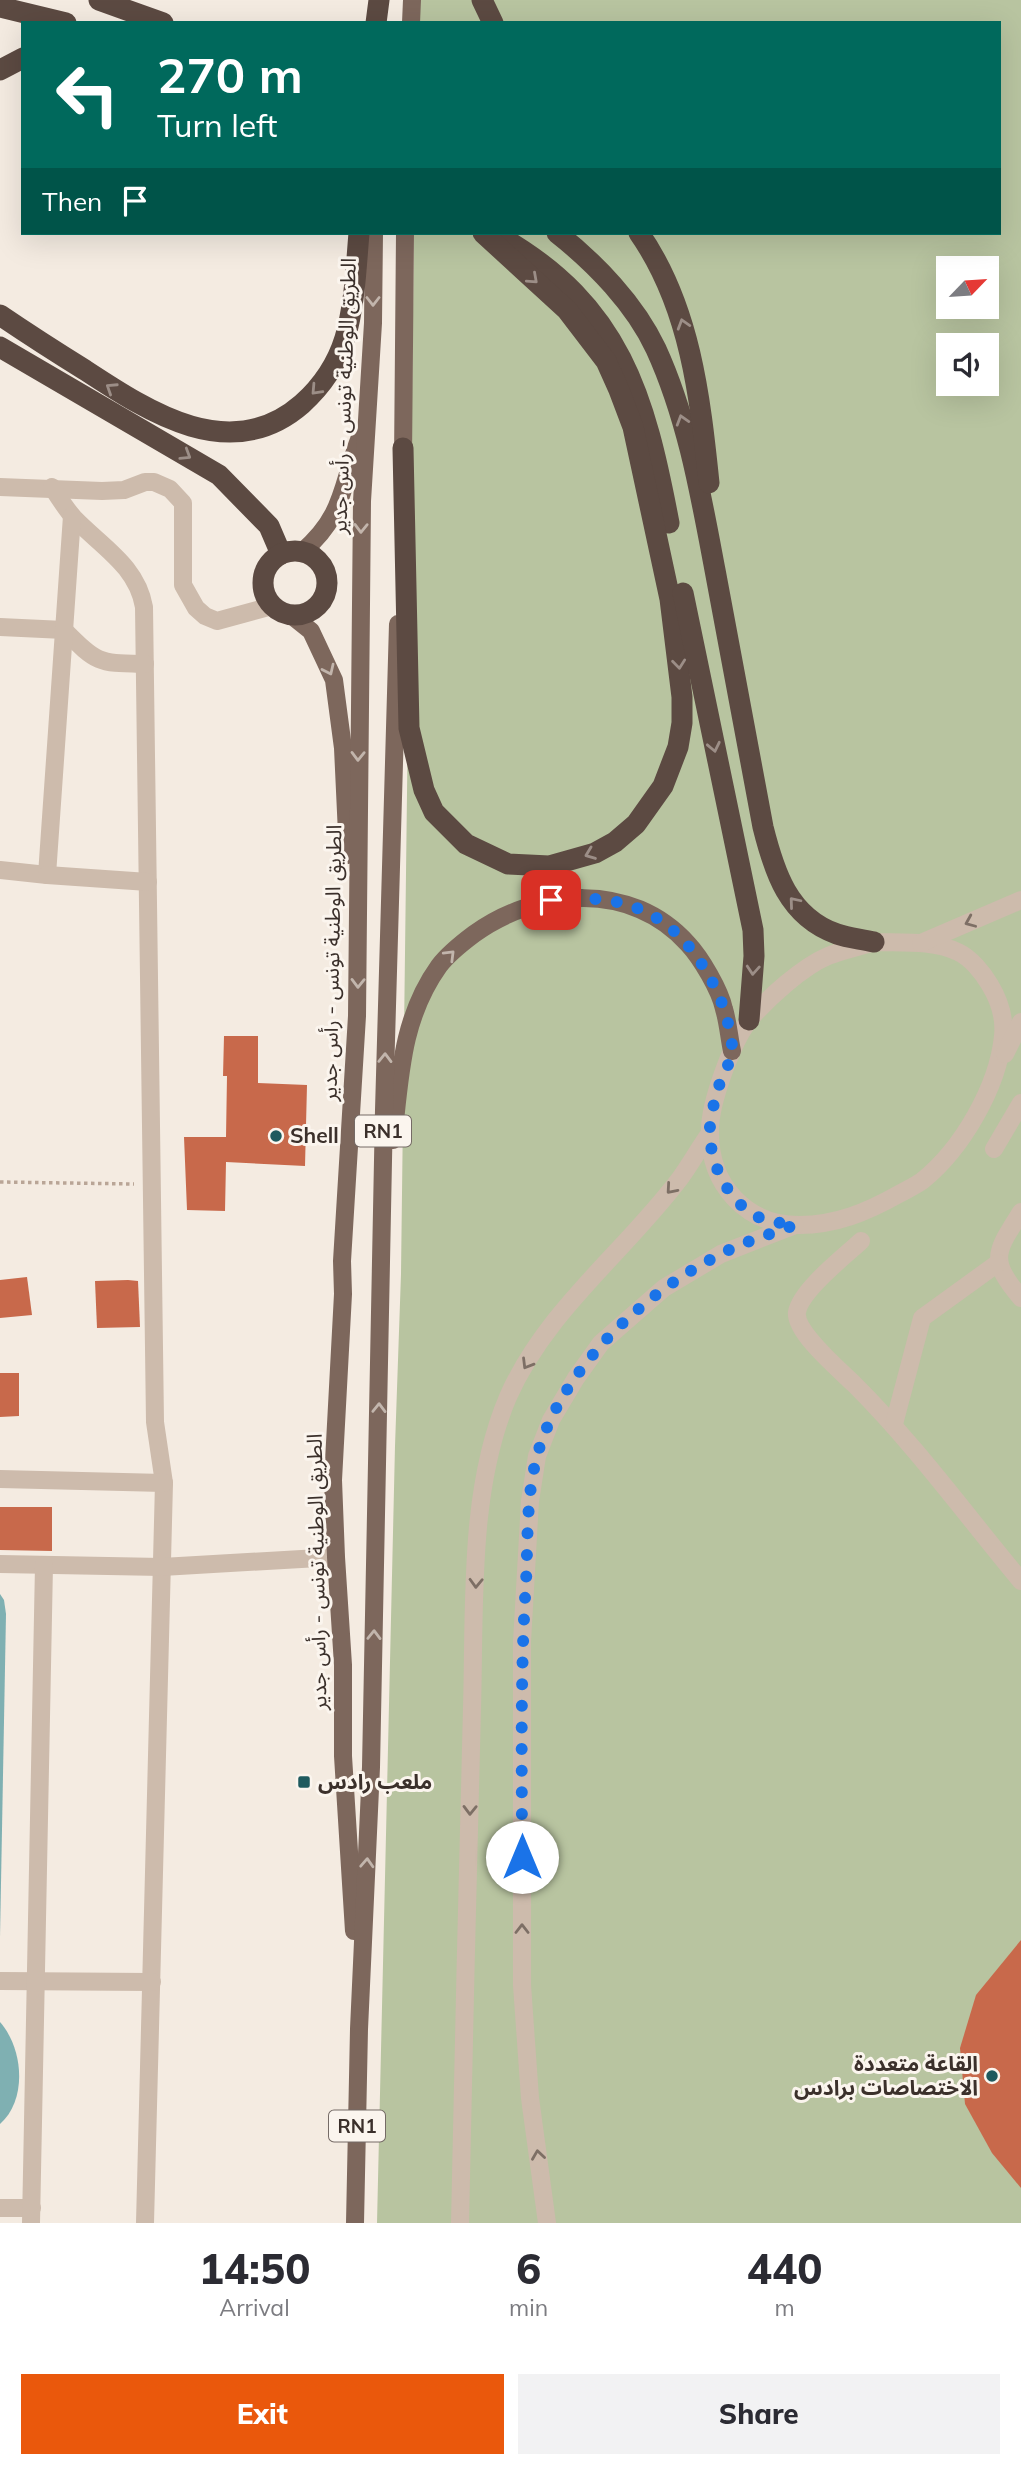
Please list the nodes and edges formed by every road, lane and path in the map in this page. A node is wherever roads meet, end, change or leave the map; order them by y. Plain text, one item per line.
1 (99, 0) edge
2 (379, 0) edge
3 (412, 0) edge
4 (482, 0) edge
5 (0, 7) edge
6 (58, 21) edge
7 (157, 21) edge
8 (378, 21) edge
9 (411, 21) edge
10 (492, 21) edge
11 (21, 59) edge
12 (0, 70) edge
13 (359, 235) edge
14 (374, 235) edge
15 (405, 235) edge
16 (485, 235) edge
17 (497, 235) edge
18 (559, 235) edge
19 (640, 235) edge
20 (0, 315) edge
21 (0, 346) edge
22 (365, 424) junction
23 (403, 448) junction
24 (0, 487) edge
25 (52, 487) junction
26 (72, 516) junction
27 (291, 553) junction
28 (282, 610) junction
29 (722, 610) junction
30 (0, 626) edge
31 (64, 630) junction
32 (145, 664) junction
33 (0, 870) edge
34 (47, 874) junction
35 (148, 882) junction
36 (1021, 900) edge
37 (359, 902) junction
38 (874, 942) junction
39 (919, 944) junction
40 (749, 1020) junction
41 (1021, 1022) edge
42 (732, 1051) junction
43 (995, 1073) junction
44 (1021, 1103) edge
45 (709, 1133) junction
46 (994, 1149) dead end
47 (0, 1182) edge
48 (152, 1184) junction
49 (1021, 1212) edge
50 (795, 1225) junction
51 (382, 1230) junction
52 (861, 1241) dead end
53 (998, 1263) junction
54 (1021, 1298) edge
55 (894, 1424) junction
56 (0, 1479) edge
57 (164, 1483) junction
58 (335, 1557) junction
59 (0, 1564) edge
60 (44, 1565) junction
61 (162, 1567) junction
62 (1021, 1581) edge
63 (0, 1981) edge
64 (36, 1982) junction
65 (152, 1982) junction
66 (359, 2029) junction
67 (0, 2208) edge
68 (32, 2216) edge
69 (145, 2223) edge
70 (355, 2223) edge
71 (460, 2223) edge
72 (548, 2223) edge

1 - 7 highway
2 - 8 highway
3 - 9 main road
4 - 10 highway
5 - 6 highway
11 - 12 highway
13 -> 20 highway
14 -> 22 main road, الطريق الوطنية تونس - رأس جدير / RN1
15 - 23 main road, الطريق الوطنية تونس - رأس جدير / RN1
16 -> 23 highway
17 -> 40 highway
29 -> 18 highway
29 -> 19 highway
21 -> 27 highway
22 - 27 main road
22 -> 37 main road, الطريق الوطنية تونس - رأس جدير / RN1
51 -> 23 main road, الطريق الوطنية تونس - رأس جدير / RN1
24 - 25 street
25 - 26 street
25 - 28 street
26 - 31 street
26 - 32 street
27 - 28 highway
27 - 28 highway
28 -> 37 main road
38 -> 29 highway
30 - 31 street
31 - 32 street
31 - 34 street
32 - 35 street
33 - 34 street
34 - 35 street
35 - 48 street
36 -> 39 street
37 -> 58 main road, الطريق الوطنية تونس - رأس جدير / RN1
38 - 39 street
38 - 40 street
39 - 43 street
40 - 42 street
41 - 43 street
42 - 45 street
51 -> 42 main road
43 - 50 street
44 - 46 street
45 - 50 street
45 -> 71 street
47 - 48 path
48 - 57 street
49 - 53 street
72 -> 50 street
66 -> 51 main road, الطريق الوطنية تونس - رأس جدير / RN1
52 - 55 street
53 - 54 street
53 - 55 street
55 - 62 street
56 - 57 street
57 - 61 street
58 - 61 street
58 - 66 main road, الطريق الوطنية تونس - رأس جدير / RN1
59 - 60 street
60 - 61 street
60 - 64 street
61 - 65 street
63 - 64 street
64 - 65 street
64 - 68 street
65 - 69 street
66 - 70 main road, الطريق الوطنية تونس - رأس جدير / RN1
67 - 68 street

